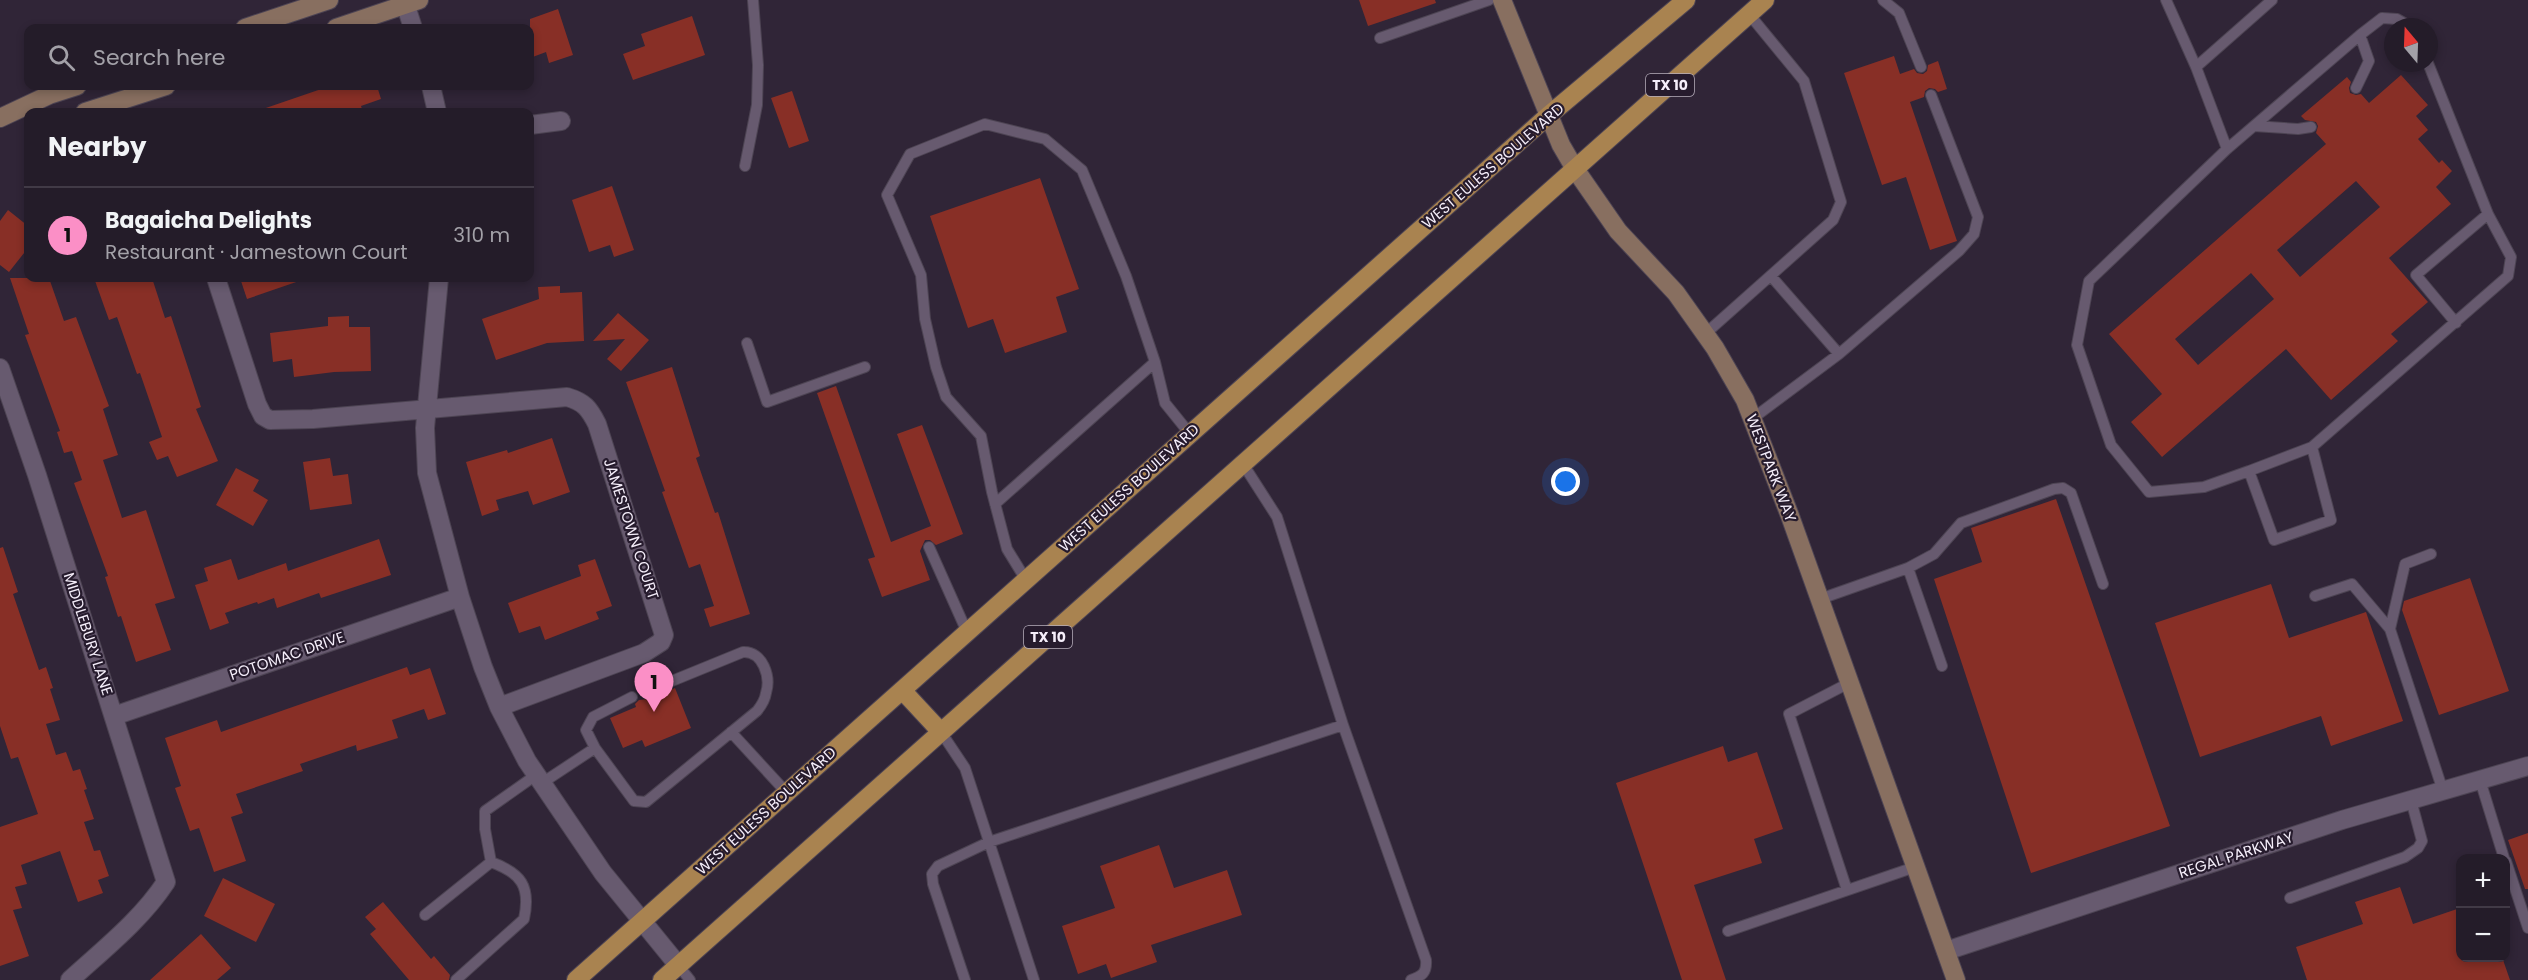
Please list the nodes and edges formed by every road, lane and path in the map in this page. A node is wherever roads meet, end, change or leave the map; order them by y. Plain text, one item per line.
1 (329, 0) edge
2 (753, 0) edge
3 (1489, 0) edge
4 (1502, 0) edge
5 (1686, 0) edge
6 (1765, 0) edge
7 (1883, 0) edge
8 (2166, 0) edge
9 (2272, 0) edge
10 (410, 2) edge
11 (1749, 14) junction
12 (2384, 18) edge
13 (257, 24) edge
14 (347, 24) edge
15 (413, 24) edge
16 (2360, 35) junction
17 (1380, 38) dead end
18 (1921, 67) dead end
19 (2196, 67) junction
20 (2432, 72) edge
21 (2356, 88) dead end
22 (65, 90) edge
23 (154, 90) edge
24 (432, 90) edge
25 (1931, 95) dead end
26 (97, 108) edge
27 (436, 108) edge
28 (1550, 115) junction
29 (0, 119) edge
30 (24, 121) edge
31 (561, 121) dead end
32 (534, 124) edge
33 (2254, 126) junction
34 (2311, 127) dead end
35 (2227, 149) junction
36 (745, 166) dead end
37 (1575, 169) junction
38 (2488, 214) junction
39 (1771, 276) junction
40 (217, 282) edge
41 (439, 282) edge
42 (2456, 324) junction
43 (1705, 334) junction
44 (747, 343) dead end
45 (1839, 354) junction
46 (1155, 362) junction
47 (865, 367) dead end
48 (0, 368) edge
49 (427, 409) junction
50 (1752, 419) junction
51 (1190, 434) junction
52 (2312, 447) junction
53 (1243, 464) junction
54 (2249, 471) junction
55 (995, 504) junction
56 (928, 547) dead end
57 (2431, 554) dead end
58 (1908, 568) junction
59 (1026, 580) junction
60 (2103, 584) dead end
61 (2314, 596) dead end
62 (460, 597) junction
63 (1820, 598) junction
64 (2390, 629) junction
65 (967, 632) junction
66 (1942, 666) dead end
67 (1849, 682) junction
68 (902, 690) junction
69 (645, 692) dead end
70 (632, 697) dead end
71 (499, 707) junction
72 (114, 716) junction
73 (1343, 725) junction
74 (731, 732) junction
75 (940, 732) junction
76 (595, 748) junction
77 (2528, 766) edge
78 (539, 779) junction
79 (2480, 780) junction
80 (2443, 791) junction
81 (787, 793) junction
82 (2411, 800) junction
83 (989, 842) junction
84 (2503, 854) edge
85 (491, 862) junction
86 (1915, 867) junction
87 (2510, 875) edge
88 (1847, 890) junction
89 (2290, 898) dead end
90 (425, 915) dead end
91 (641, 922) junction
92 (2528, 927) edge
93 (1728, 931) dead end
94 (1946, 951) junction
95 (678, 965) junction
96 (70, 980) edge
97 (456, 980) edge
98 (576, 980) edge
99 (662, 980) edge
100 (690, 980) edge
101 (964, 980) edge
102 (1035, 980) edge
103 (1411, 980) edge
104 (1956, 980) edge

1 - 13 street
2 - 36 lane
3 - 17 lane
4 - 28 street, WESTPARK WAY
5 - 28 main road, WEST EULESS BOULEVARD
6 - 11 main road, TX 10
7 - 18 lane
8 - 19 lane
9 - 19 lane
10 - 14 street
10 - 15 street
11 - 37 main road, TX 10
11 - 39 lane
12 - 16 lane
16 - 21 lane
16 - 33 lane
19 - 35 lane
20 - 38 lane
22 - 29 street
23 - 26 street
24 - 27 street
25 - 45 lane
28 - 37 street, WESTPARK WAY
28 - 51 main road, WEST EULESS BOULEVARD
29 - 30 street
31 - 32 street
33 - 34 lane
33 - 35 lane
35 - 54 lane
37 - 43 street, WESTPARK WAY
37 - 53 main road, TX 10
38 - 42 lane
38 - 42 lane
39 - 43 lane
39 - 45 lane
40 - 49 street
41 - 49 street
42 - 52 lane
43 - 50 street, WESTPARK WAY
44 - 47 lane
45 - 50 lane
46 - 51 lane
46 - 55 lane
46 - 55 lane
48 - 72 street, MIDDLEBURY LANE
49 - 62 street
49 - 71 street, JAMESTOWN COURT
50 - 63 street, WESTPARK WAY
51 - 59 main road, WEST EULESS BOULEVARD
52 - 54 lane
52 - 54 lane
53 - 73 lane
53 - 75 main road, TX 10
55 - 59 lane
56 - 65 lane
57 - 64 lane
58 - 60 lane
58 - 63 lane
58 - 66 lane
59 - 65 main road, WEST EULESS BOULEVARD
61 - 64 lane
62 - 71 street
62 - 72 street, POTOMAC DRIVE
63 - 67 street, WESTPARK WAY
64 - 80 lane
65 - 68 main road, WEST EULESS BOULEVARD
67 - 86 street, WESTPARK WAY
67 - 88 lane
68 - 75 main road
68 - 81 main road, WEST EULESS BOULEVARD
69 - 74 lane
70 - 76 lane
71 - 78 street
72 - 96 street, MIDDLEBURY LANE
73 - 83 lane
73 - 103 lane
74 - 76 lane
74 - 81 lane
75 - 83 lane
75 - 95 main road, TX 10
76 - 78 lane
77 - 79 street, REGAL PARKWAY
78 - 85 lane
78 - 91 street
79 - 80 street, REGAL PARKWAY
79 - 84 lane
80 - 82 street, REGAL PARKWAY
81 - 91 main road, WEST EULESS BOULEVARD
82 - 89 lane
82 - 94 street, REGAL PARKWAY
83 - 101 lane
83 - 102 lane
85 - 90 lane
85 - 97 lane
86 - 88 lane
86 - 94 street, WESTPARK WAY
87 - 92 lane
88 - 93 lane
91 - 95 street
91 - 98 main road, WEST EULESS BOULEVARD
94 - 104 street, WESTPARK WAY
95 - 99 main road, TX 10
95 - 100 lane

